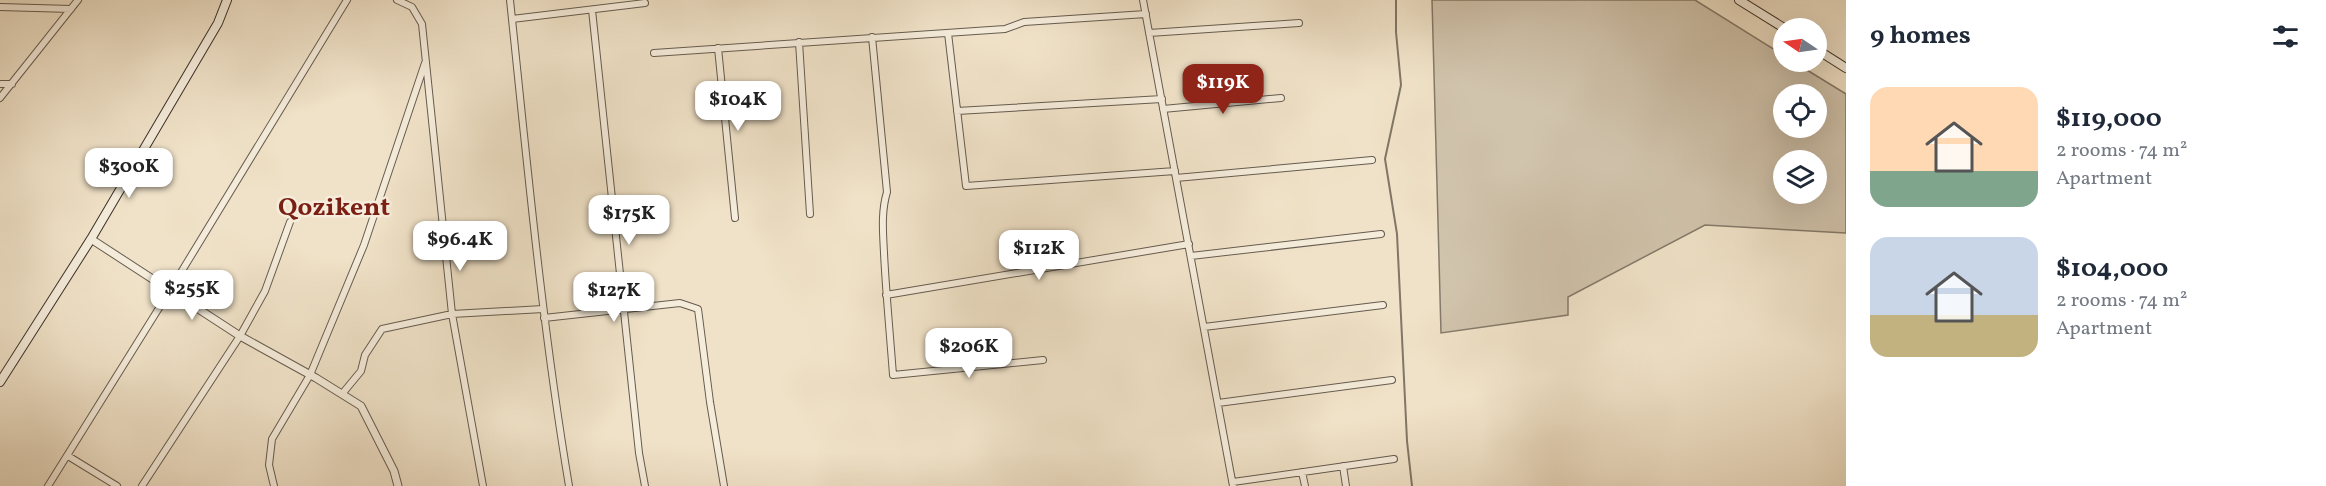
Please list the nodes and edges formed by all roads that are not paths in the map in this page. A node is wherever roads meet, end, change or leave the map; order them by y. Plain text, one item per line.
1 (78, 0) edge
2 (227, 0) edge
3 (347, 0) edge
4 (397, 0) edge
5 (510, 0) edge
6 (1143, 0) edge
7 (1739, 0) edge
8 (645, 3) dead end
9 (0, 7) edge
10 (71, 9) junction
11 (592, 9) junction
12 (1146, 14) junction
13 (512, 19) junction
14 (1773, 21) edge
15 (1299, 23) dead end
16 (948, 33) junction
17 (1149, 33) junction
18 (872, 37) junction
19 (799, 42) junction
20 (718, 48) junction
21 (654, 53) dead end
22 (1827, 57) edge
23 (426, 58) junction
24 (1846, 68) edge
25 (0, 84) edge
26 (12, 84) junction
27 (0, 98) edge
28 (1281, 98) dead end
29 (1162, 99) junction
30 (1163, 109) junction
31 (957, 111) junction
32 (1372, 160) dead end
33 (1176, 174) junction
34 (810, 214) dead end
35 (735, 218) dead end
36 (290, 222) dead end
37 (1381, 234) dead end
38 (91, 239) junction
39 (1189, 244) junction
40 (1191, 256) junction
41 (169, 292) junction
42 (886, 295) junction
43 (1383, 305) dead end
44 (543, 309) junction
45 (624, 309) junction
46 (452, 314) junction
47 (544, 318) junction
48 (1204, 327) junction
49 (240, 336) junction
50 (1043, 360) dead end
51 (310, 375) junction
52 (1392, 380) dead end
53 (0, 382) edge
54 (342, 394) junction
55 (1218, 403) junction
56 (68, 456) junction
57 (1394, 459) dead end
58 (1343, 466) junction
59 (1302, 472) junction
60 (1233, 484) edge
61 (48, 486) edge
62 (117, 486) edge
63 (142, 486) edge
64 (274, 486) edge
65 (398, 486) edge
66 (483, 486) edge
67 (569, 486) edge
68 (645, 486) edge
69 (724, 486) edge
70 (1305, 486) edge
71 (1346, 486) edge

1 - 10 street
2 - 38 main road
3 - 41 street
4 - 23 street
5 - 13 street
6 - 12 street
7 - 14 main road
8 - 11 street
9 - 10 street
10 - 26 street
11 - 13 street
11 - 45 street
12 - 16 street
12 - 17 street
13 - 44 street
15 - 17 street
16 - 18 street
16 - 31 street
17 - 29 street
18 - 19 street
18 - 42 street
19 - 20 street
19 - 34 street
20 - 21 street
20 - 35 street
22 - 24 main road
23 - 46 street
23 - 51 street
25 - 26 street
26 - 27 street
28 - 30 street
29 - 30 street
29 - 31 street
30 - 33 street
31 - 33 street
32 - 33 street
33 - 39 street
36 - 49 street
37 - 40 street
38 - 41 street
38 - 53 main road
39 - 40 street
39 - 42 street
40 - 48 street
41 - 49 street
41 - 56 street
42 - 50 street
43 - 48 street
44 - 46 street
44 - 47 street
45 - 47 street
45 - 68 street
45 - 69 street
46 - 54 street
46 - 66 street
47 - 67 street
48 - 55 street
49 - 51 street
49 - 63 street
51 - 54 street
51 - 64 street
52 - 55 street
54 - 65 street
55 - 60 street
56 - 61 street
56 - 62 street
57 - 58 street
58 - 59 street
58 - 71 street
59 - 60 street
59 - 70 street

